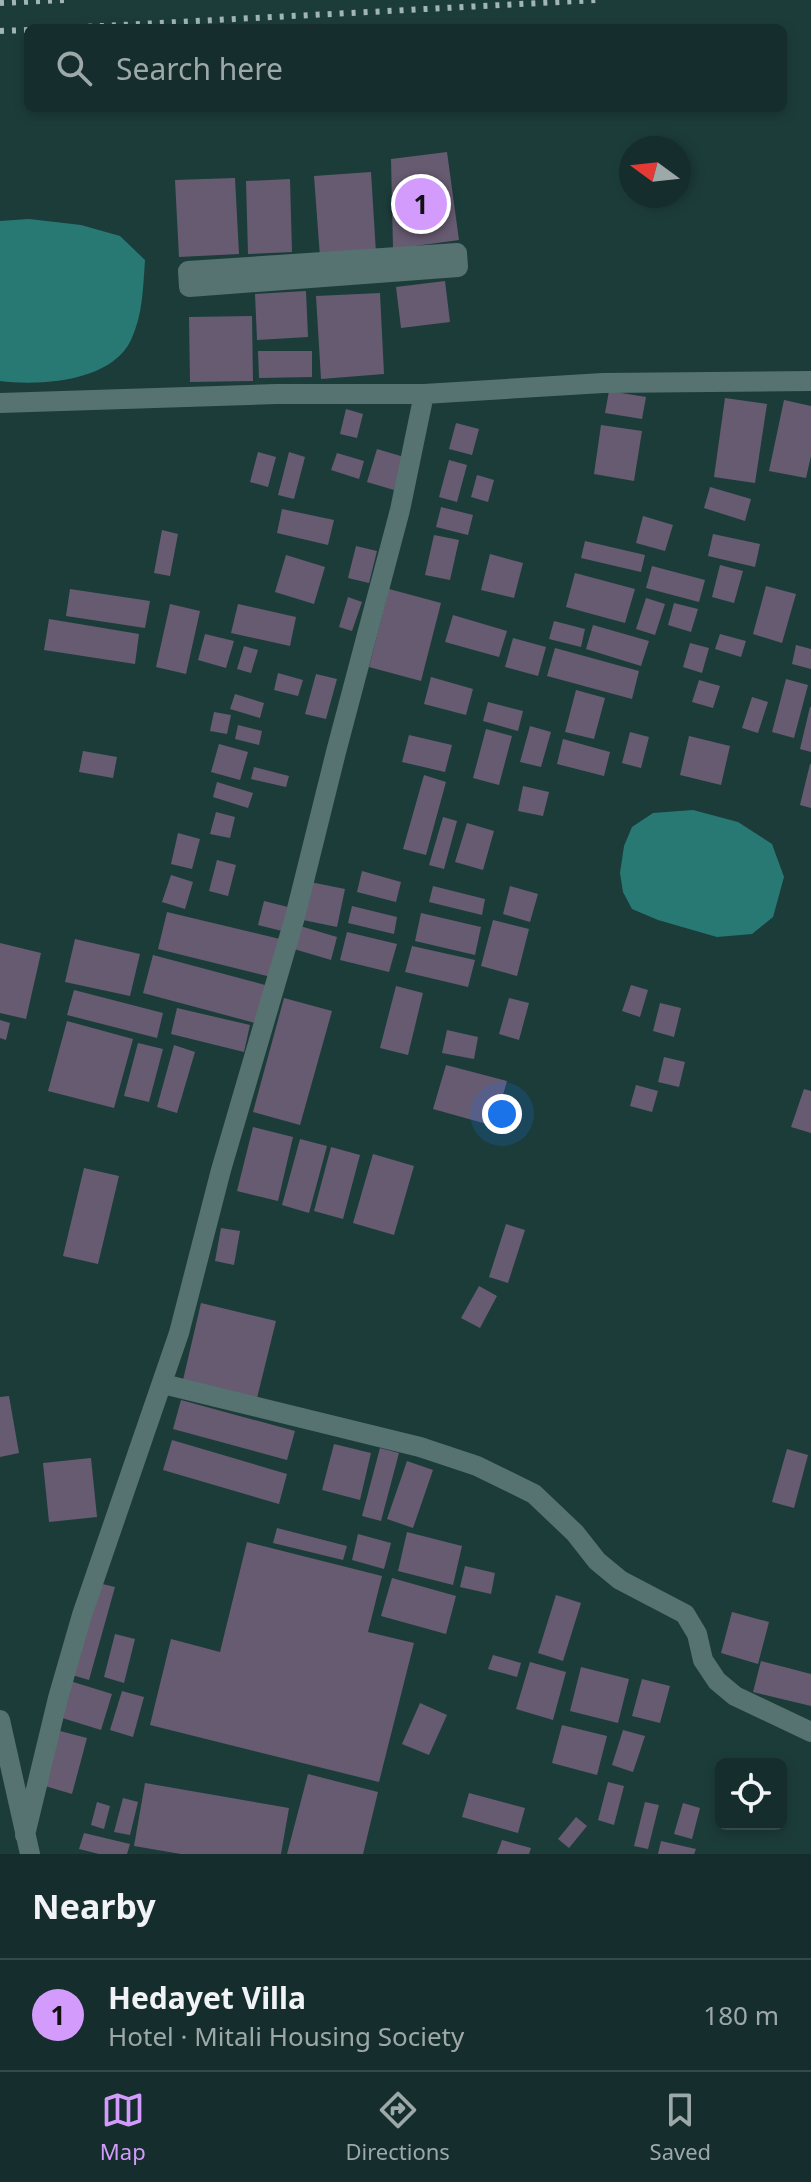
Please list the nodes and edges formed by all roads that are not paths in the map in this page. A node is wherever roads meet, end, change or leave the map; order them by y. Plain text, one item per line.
1 (188, 271) joint
2 (811, 381) edge
3 (424, 394) junction
4 (0, 403) edge
5 (163, 1384) junction
6 (0, 1720) edge
7 (811, 1732) edge
8 (28, 1844) edge

1 - 1 street
2 - 3 street
3 - 4 street
3 - 5 street
5 - 7 street
5 - 8 street
6 - 8 street

